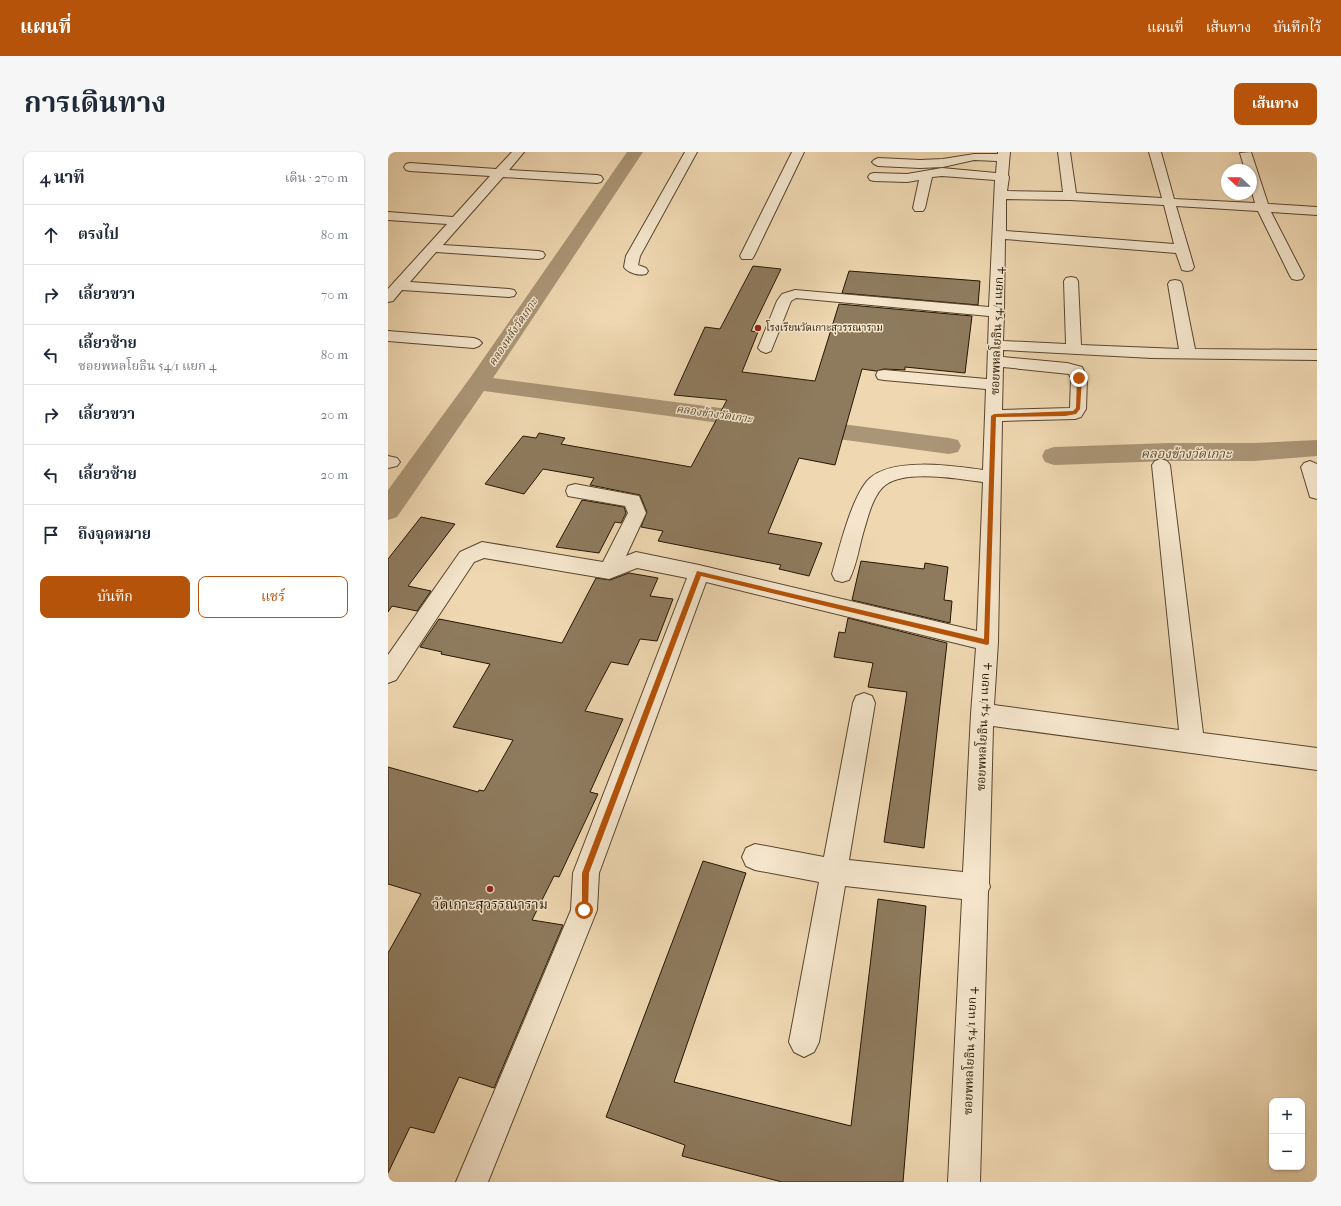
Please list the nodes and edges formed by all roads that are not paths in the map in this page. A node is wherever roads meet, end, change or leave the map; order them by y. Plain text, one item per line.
1 (518, 152) edge
2 (691, 152) edge
3 (798, 152) edge
4 (1064, 152) edge
5 (1156, 152) edge
6 (1246, 153) edge
7 (878, 162) dead end
8 (410, 167) dead end
9 (1003, 171) edge
10 (500, 173) junction
11 (926, 175) junction
12 (874, 177) dead end
13 (597, 179) dead end
14 (1070, 196) junction
15 (1169, 202) junction
16 (919, 208) dead end
17 (1263, 208) junction
18 (1317, 211) edge
19 (388, 216) edge
20 (456, 221) junction
21 (1000, 235) junction
22 (433, 248) junction
23 (1182, 249) junction
24 (538, 255) dead end
25 (747, 256) dead end
26 (1187, 267) dead end
27 (641, 272) dead end
28 (1297, 276) dead end
29 (1071, 281) dead end
30 (397, 282) edge
31 (1174, 284) dead end
32 (510, 293) dead end
33 (388, 298) edge
34 (998, 312) junction
35 (388, 336) edge
36 (474, 343) dead end
37 (766, 348) dead end
38 (1074, 350) junction
39 (996, 353) junction
40 (1188, 353) junction
41 (1317, 355) edge
42 (884, 375) dead end
43 (994, 385) junction
44 (994, 416) junction
45 (1161, 465) dead end
46 (1310, 467) dead end
47 (992, 477) junction
48 (575, 491) dead end
49 (1317, 492) edge
50 (609, 571) junction
51 (699, 573) junction
52 (842, 574) dead end
53 (987, 642) junction
54 (388, 673) edge
55 (864, 703) dead end
56 (982, 714) junction
57 (1192, 742) junction
58 (1317, 759) edge
59 (755, 857) dead end
60 (834, 872) junction
61 (977, 887) junction
62 (804, 1042) dead end
63 (472, 1182) edge
64 (964, 1182) edge

1 - 10 street
2 - 27 street
3 - 25 street
4 - 14 street
5 - 15 street
6 - 17 street
7 - 9 street
8 - 10 street
9 - 11 street
9 - 14 street
9 - 21 street, ซอยพหลโยธิน 54/1 แยก 4
10 - 13 street
10 - 20 street
11 - 12 street
11 - 16 street
14 - 15 street
15 - 17 street
15 - 23 street
17 - 18 street
17 - 28 street
19 - 20 street
20 - 22 street
21 - 23 street
21 - 34 street, ซอยพหลโยธิน 54/1 แยก 4
22 - 24 street
22 - 30 street
23 - 26 street
29 - 38 street
30 - 32 street
30 - 33 street
31 - 40 street
34 - 37 street
34 - 39 street, ซอยพหลโยธิน 54/1 แยก 4
35 - 36 street
38 - 39 street
38 - 40 street
39 - 43 street, ซอยพหลโยธิน 54/1 แยก 4
39 - 44 street
40 - 41 street
42 - 43 street
43 - 44 street, ซอยพหลโยธิน 54/1 แยก 4
44 - 47 street, ซอยพหลโยธิน 54/1 แยก 4
45 - 57 street
46 - 49 street
47 - 52 street
47 - 53 street, ซอยพหลโยธิน 54/1 แยก 4
48 - 50 street
50 - 51 street
50 - 54 street
51 - 53 street
51 - 63 street
53 - 56 street, ซอยพหลโยธิน 54/1 แยก 4
55 - 60 street
56 - 57 street
56 - 61 street, ซอยพหลโยธิน 54/1 แยก 4
57 - 58 street
59 - 60 street
60 - 61 street
60 - 62 street
61 - 64 street, ซอยพหลโยธิน 54/1 แยก 4

